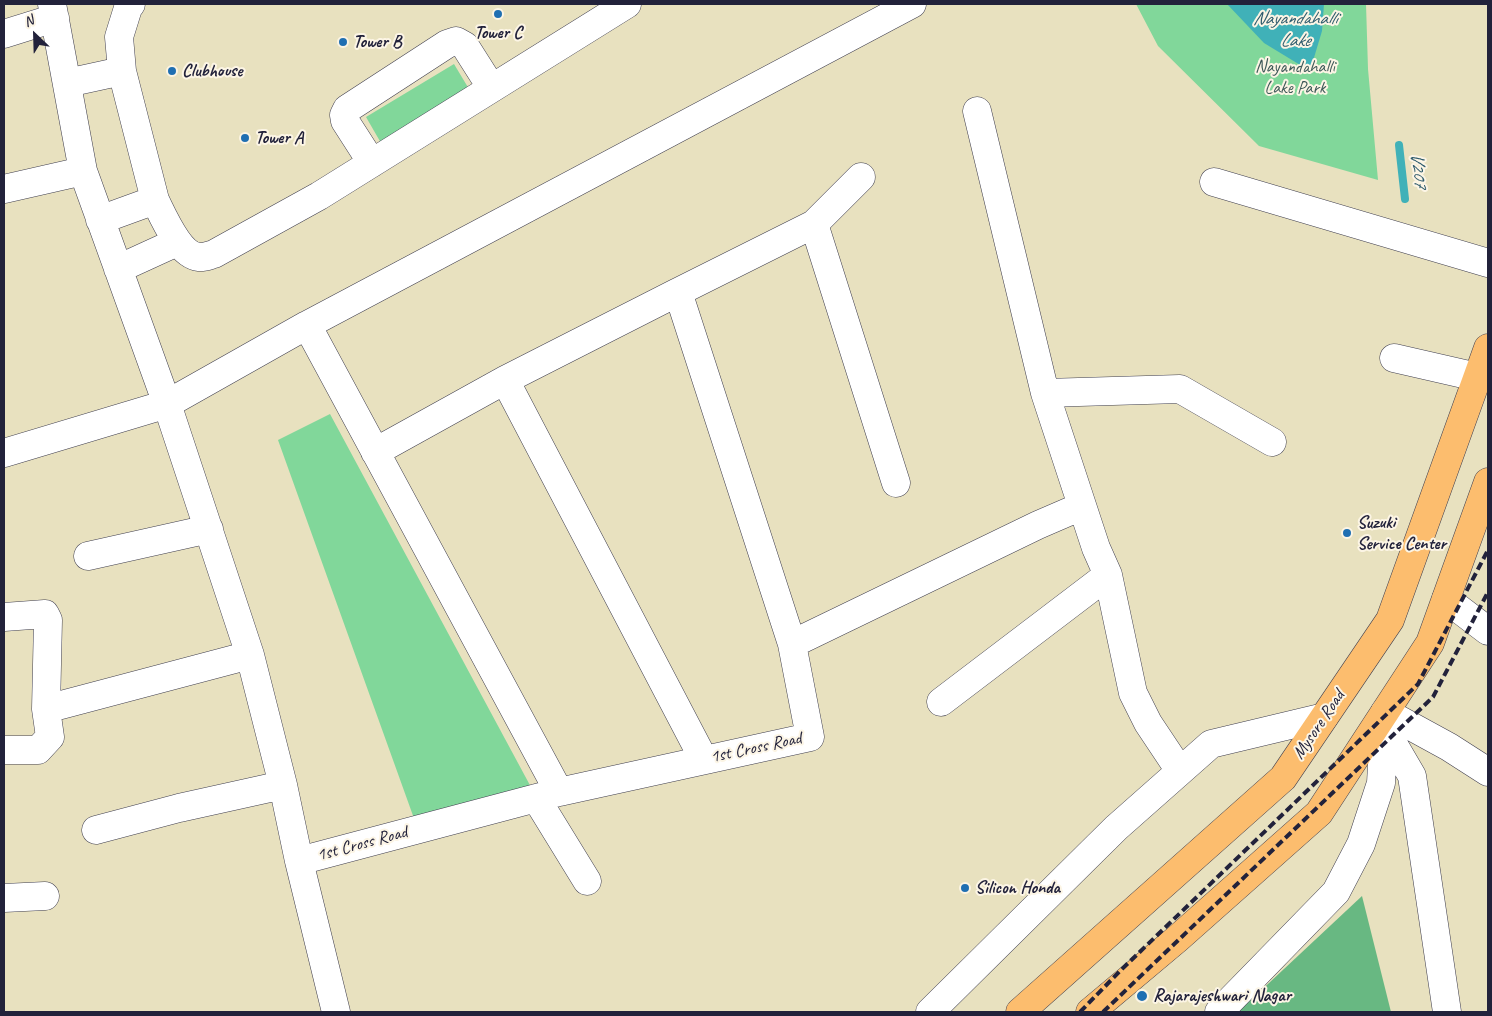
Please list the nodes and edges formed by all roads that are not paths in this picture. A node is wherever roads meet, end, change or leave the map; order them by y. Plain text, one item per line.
1 (132, 4) edge
2 (627, 4) edge
3 (912, 4) edge
4 (883, 10) edge
5 (54, 11) edge
6 (4, 34) edge
7 (122, 71) junction
8 (67, 83) junction
9 (491, 88) junction
10 (977, 112) dead end
11 (372, 163) junction
12 (83, 171) junction
13 (861, 177) dead end
14 (1214, 182) dead end
15 (4, 189) edge
16 (155, 200) junction
17 (100, 220) junction
18 (814, 224) junction
19 (177, 242) junction
20 (1488, 264) edge
21 (118, 268) junction
22 (678, 292) junction
23 (307, 326) junction
24 (1488, 348) edge
25 (1394, 358) dead end
26 (1477, 377) junction
27 (505, 380) junction
28 (1045, 393) junction
29 (167, 404) junction
30 (1272, 442) dead end
31 (375, 452) junction
32 (4, 453) edge
33 (1488, 482) edge
34 (896, 483) dead end
35 (1082, 506) junction
36 (209, 529) junction
37 (88, 556) dead end
38 (1108, 575) junction
39 (1446, 599) junction
40 (4, 617) edge
41 (1488, 631) edge
42 (792, 644) junction
43 (250, 654) junction
44 (941, 702) dead end
45 (46, 709) junction
46 (1324, 717) junction
47 (1385, 720) junction
48 (4, 750) edge
49 (704, 760) junction
50 (1180, 771) junction
51 (1488, 772) edge
52 (284, 785) junction
53 (548, 795) junction
54 (96, 830) dead end
55 (299, 861) junction
56 (587, 881) dead end
57 (45, 896) dead end
58 (4, 898) edge
59 (336, 1012) edge
60 (930, 1012) edge
61 (1020, 1012) edge
62 (1090, 1012) edge
63 (1219, 1012) edge
64 (1447, 1012) edge

1 - 7 street
2 - 9 street
3 - 4 street
4 - 23 street
5 - 6 street
5 - 8 street
7 - 8 street
7 - 16 street
8 - 12 street
9 - 11 street
9 - 11 street
10 - 28 street
11 - 19 street
12 - 15 street
12 - 17 street
13 - 18 street
14 - 20 street
16 - 17 street
16 - 19 street
17 - 21 street
18 - 22 street
18 - 34 street
19 - 21 street
21 - 29 street
22 - 27 street
22 - 42 street
23 - 29 street
23 - 31 street
24 - 26 highway, Mysore Road
25 - 26 street
26 - 46 highway, Mysore Road
27 - 31 street
27 - 49 street
28 - 30 street
28 - 35 street
29 - 32 street
29 - 36 street
31 - 53 street
33 - 39 highway
35 - 38 street
35 - 42 street
36 - 37 street
36 - 43 street
38 - 44 street
38 - 50 street
39 - 41 street
39 - 47 highway
40 - 45 street
42 - 49 street, 1st Cross Road
43 - 45 street
43 - 52 street
45 - 48 street
46 - 50 street
46 - 61 highway, Mysore Road
47 - 51 street
47 - 62 highway
47 - 63 street
47 - 64 street
49 - 53 street, 1st Cross Road
50 - 60 street
52 - 54 street
52 - 55 street
53 - 55 street, 1st Cross Road
53 - 56 street
55 - 59 street
57 - 58 street

